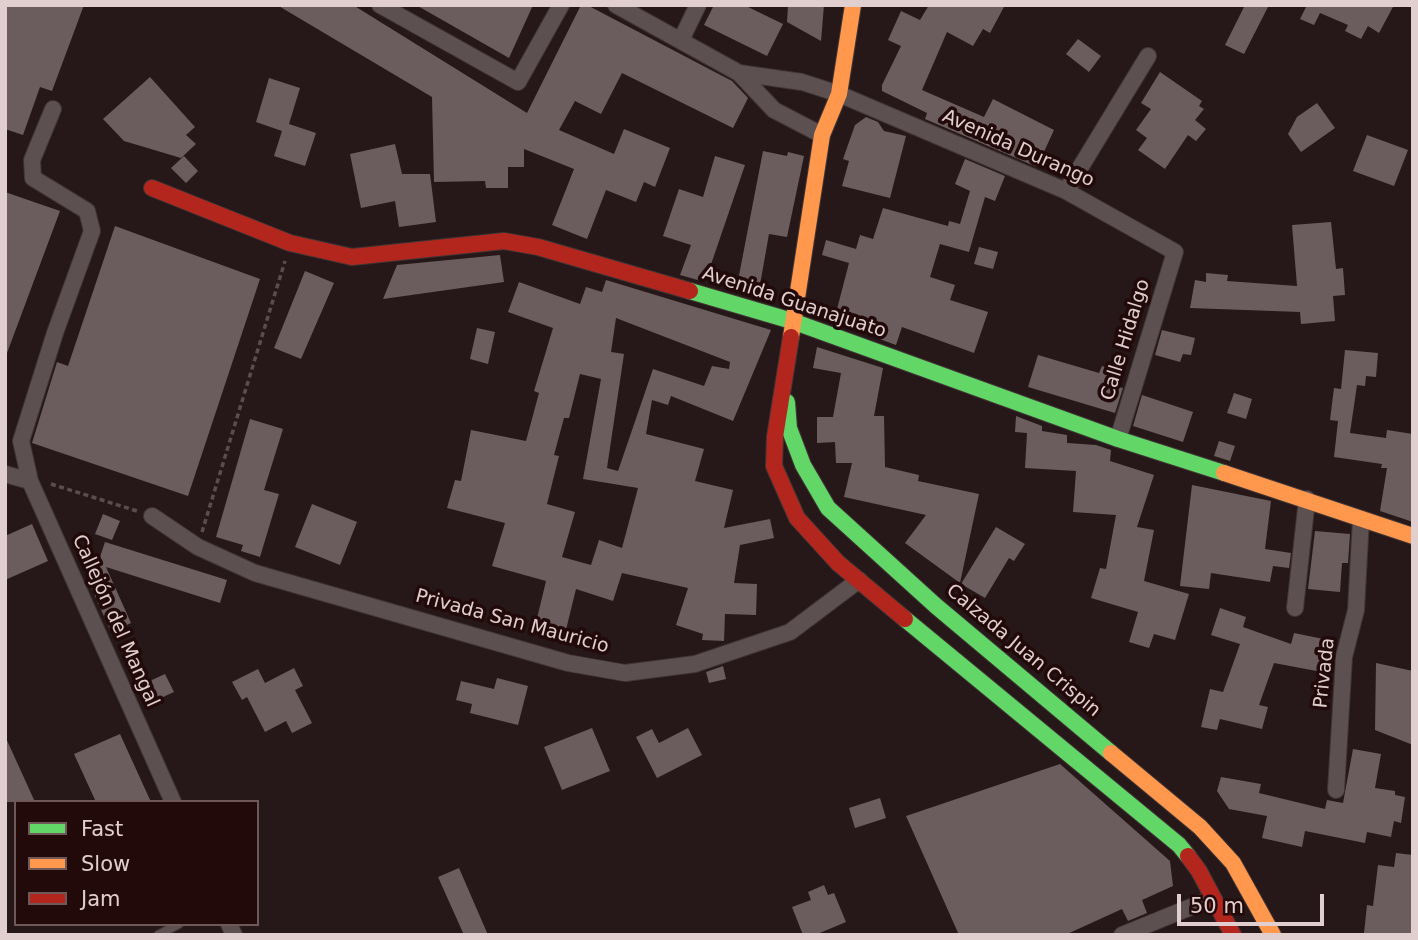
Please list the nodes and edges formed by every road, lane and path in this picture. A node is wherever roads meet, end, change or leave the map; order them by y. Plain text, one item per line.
1 (380, 5) edge
2 (561, 5) edge
3 (616, 5) edge
4 (698, 5) edge
5 (853, 5) edge
6 (681, 40) junction
7 (1148, 56) dead end
8 (739, 73) junction
9 (839, 94) junction
10 (53, 109) dead end
11 (822, 135) junction
12 (152, 188) dead end
13 (1066, 191) junction
14 (290, 243) junction
15 (1175, 252) joint
16 (792, 321) junction
17 (785, 378) junction
18 (1118, 439) junction
19 (5, 474) edge
20 (30, 481) junction
21 (1307, 499) junction
22 (152, 516) joint
23 (1361, 519) junction
24 (1413, 536) edge
25 (198, 547) junction
26 (859, 580) junction
27 (1295, 608) dead end
28 (1336, 790) dead end
29 (172, 800) edge
30 (1213, 898) junction
31 (175, 926) edge
32 (158, 935) edge
33 (1122, 935) edge
34 (1233, 935) edge
35 (1273, 935) edge

1 - 2 street
3 - 6 street
4 - 6 street
5 - 9 main road, Calzada Juan Crispin
6 - 8 street
7 - 13 street
8 - 9 street, Avenida Durango
8 - 11 street
9 - 11 main road, Calzada Juan Crispin
9 - 13 street, Avenida Durango
10 - 20 street, Callejón del Mangal
11 - 16 main road, Calzada Juan Crispin
12 - 14 main road, Avenida Guanajuato
13 - 15 street, Avenida Durango
14 - 16 main road, Avenida Guanajuato
14 - 25 path
15 - 18 street, Calle Hidalgo
16 - 17 main road, Calzada Juan Crispin
16 - 18 main road, Avenida Guanajuato
17 - 26 main road, Calzada Juan Crispin
17 - 35 main road, Calzada Juan Crispin
18 - 21 main road, Avenida Guanajuato
19 - 20 street
20 - 22 path
20 - 29 street, Callejón del Mangal
21 - 23 main road, Avenida Guanajuato
21 - 27 street
22 - 25 street, Privada San Mauricio
23 - 24 main road, Avenida Guanajuato
23 - 28 street, Privada
25 - 26 street, Privada San Mauricio
26 - 30 main road, Calzada Juan Crispin
30 - 33 street
30 - 34 main road, Calzada Juan Crispin
31 - 32 lane

